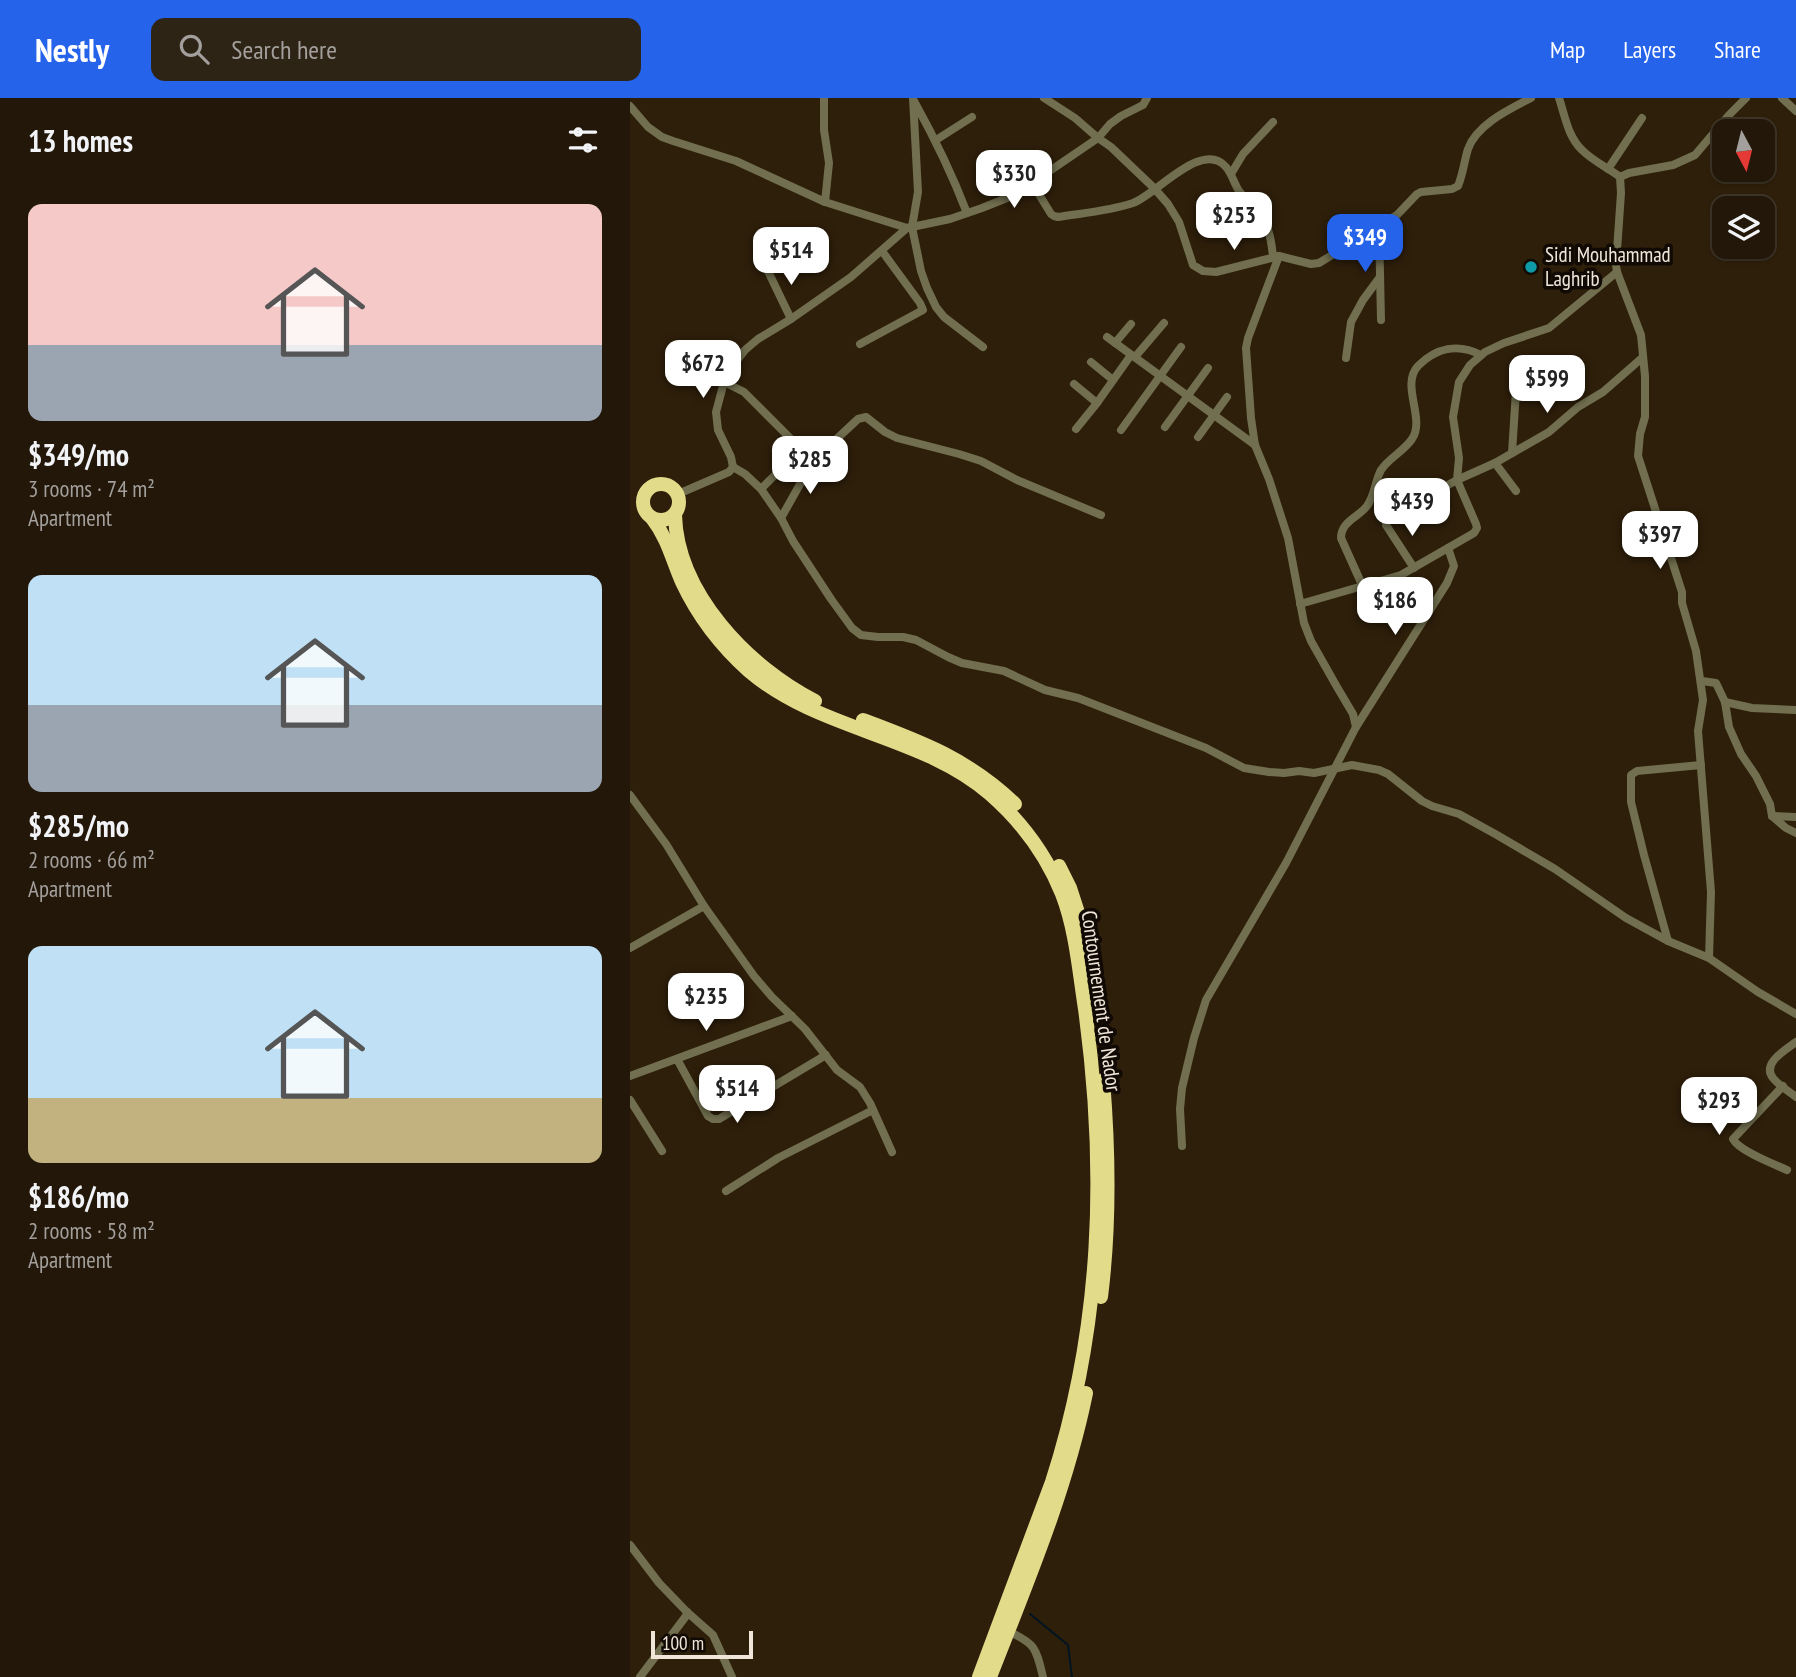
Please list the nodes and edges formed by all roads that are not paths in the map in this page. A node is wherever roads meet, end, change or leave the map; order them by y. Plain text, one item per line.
1 (824, 98) edge
2 (913, 98) edge
3 (1147, 98) edge
4 (1531, 98) edge
5 (1559, 98) edge
6 (1746, 98) edge
7 (1782, 98) edge
8 (1047, 99) edge
9 (630, 106) edge
10 (1796, 111) edge
11 (972, 117) dead end
12 (1642, 118) dead end
13 (1273, 122) dead end
14 (1097, 138) junction
15 (936, 140) junction
16 (1608, 169) junction
17 (1231, 174) junction
18 (1620, 177) junction
19 (1032, 183) junction
20 (1154, 188) junction
21 (824, 202) junction
22 (967, 213) junction
23 (1379, 227) junction
24 (910, 228) junction
25 (882, 251) junction
26 (1276, 256) junction
27 (766, 267) dead end
28 (1617, 272) junction
29 (1380, 277) junction
30 (791, 319) junction
31 (1381, 320) dead end
32 (1164, 323) dead end
33 (1131, 324) dead end
34 (1107, 337) dead end
35 (1115, 343) junction
36 (860, 344) dead end
37 (983, 347) dead end
38 (1181, 347) dead end
39 (1481, 355) junction
40 (1133, 356) junction
41 (1346, 358) dead end
42 (1642, 359) junction
43 (1091, 362) dead end
44 (1208, 368) dead end
45 (1517, 375) dead end
46 (1160, 376) junction
47 (1113, 380) junction
48 (724, 382) junction
49 (1074, 384) dead end
50 (1187, 397) junction
51 (1227, 397) dead end
52 (1097, 403) junction
53 (1213, 416) junction
54 (1165, 427) dead end
55 (1076, 429) dead end
56 (1121, 430) dead end
57 (1198, 437) dead end
58 (1255, 445) junction
59 (1512, 453) junction
60 (813, 461) junction
61 (1496, 463) junction
62 (731, 469) junction
63 (1457, 480) junction
64 (761, 489) junction
65 (1516, 491) dead end
66 (678, 494) junction
67 (640, 505) edge
68 (675, 515) junction
69 (1101, 515) dead end
70 (781, 518) junction
71 (1448, 548) junction
72 (1414, 568) junction
73 (1363, 587) junction
74 (1300, 604) junction
75 (1702, 681) junction
76 (1725, 702) junction
77 (1796, 710) edge
78 (1356, 727) junction
79 (1701, 765) junction
80 (1335, 769) junction
81 (630, 795) edge
82 (1772, 816) junction
83 (1796, 817) edge
84 (1796, 832) edge
85 (704, 906) junction
86 (1668, 941) junction
87 (630, 947) edge
88 (1709, 958) junction
89 (1796, 1014) edge
90 (792, 1016) junction
91 (1796, 1042) edge
92 (826, 1055) junction
93 (677, 1059) junction
94 (630, 1076) edge
95 (1783, 1086) junction
96 (1796, 1097) edge
97 (630, 1100) edge
98 (873, 1110) junction
99 (1182, 1146) dead end
100 (662, 1151) dead end
101 (891, 1152) dead end
102 (1787, 1170) dead end
103 (726, 1191) dead end
104 (630, 1545) edge
105 (687, 1612) junction
106 (1007, 1625) junction
107 (640, 1677) edge
108 (732, 1677) edge
109 (979, 1677) edge
110 (990, 1677) edge
111 (1043, 1677) edge

1 - 21 street
2 - 15 street
2 - 24 street
3 - 14 street
4 - 23 street
5 - 16 street
6 - 18 street
7 - 10 street
8 - 14 street
9 - 21 street
11 - 15 street
12 - 16 street
13 - 17 street
14 - 19 street
14 - 20 street
15 - 22 street
16 - 18 street
17 - 20 street
17 - 26 street
18 - 28 street
19 - 20 street
19 - 22 street
20 - 26 street
21 - 24 street
22 - 24 street
23 - 26 street
23 - 29 street
24 - 25 street
24 - 37 street
25 - 30 street
25 - 36 street
26 - 58 street
27 - 30 street
28 - 39 street
28 - 42 street
29 - 31 street
29 - 41 street
30 - 48 street
32 - 40 street
33 - 35 street
34 - 35 street
35 - 40 street
38 - 46 street
39 - 63 street
39 - 73 street
40 - 46 street
40 - 47 street
42 - 59 street
42 - 75 street
43 - 47 street
44 - 50 street
45 - 59 street
46 - 50 street
46 - 56 street
47 - 52 street
48 - 60 street
48 - 62 street
49 - 52 street
50 - 53 street
50 - 54 street
51 - 53 street
52 - 55 street
53 - 57 street
53 - 58 street
58 - 74 street
59 - 61 street
60 - 64 street
60 - 69 street
60 - 70 street
61 - 63 street
61 - 65 street
62 - 64 street
62 - 66 street
63 - 71 street
63 - 72 street
64 - 70 street
66 - 67 highway
66 - 68 highway
67 - 68 highway
67 - 106 highway, Contournement de Nador
68 - 106 highway, Contournement de Nador
70 - 80 street
71 - 72 street
71 - 78 street
72 - 73 street
73 - 74 street
74 - 78 street
75 - 76 street
75 - 79 street
76 - 77 street
76 - 82 street
78 - 80 street
79 - 86 street
79 - 88 street
80 - 86 street
80 - 99 street
81 - 85 street
82 - 83 street
82 - 84 street
85 - 87 street
85 - 90 street
86 - 88 street
88 - 89 street
90 - 92 street
90 - 93 street
91 - 95 street
92 - 93 street
92 - 98 street
93 - 94 street
95 - 96 street
95 - 102 street
97 - 100 street
98 - 101 street
98 - 103 street
104 - 105 street
105 - 107 street
105 - 108 street
106 - 109 highway, Contournement de Nador
106 - 110 highway, Contournement de Nador
106 - 111 street

